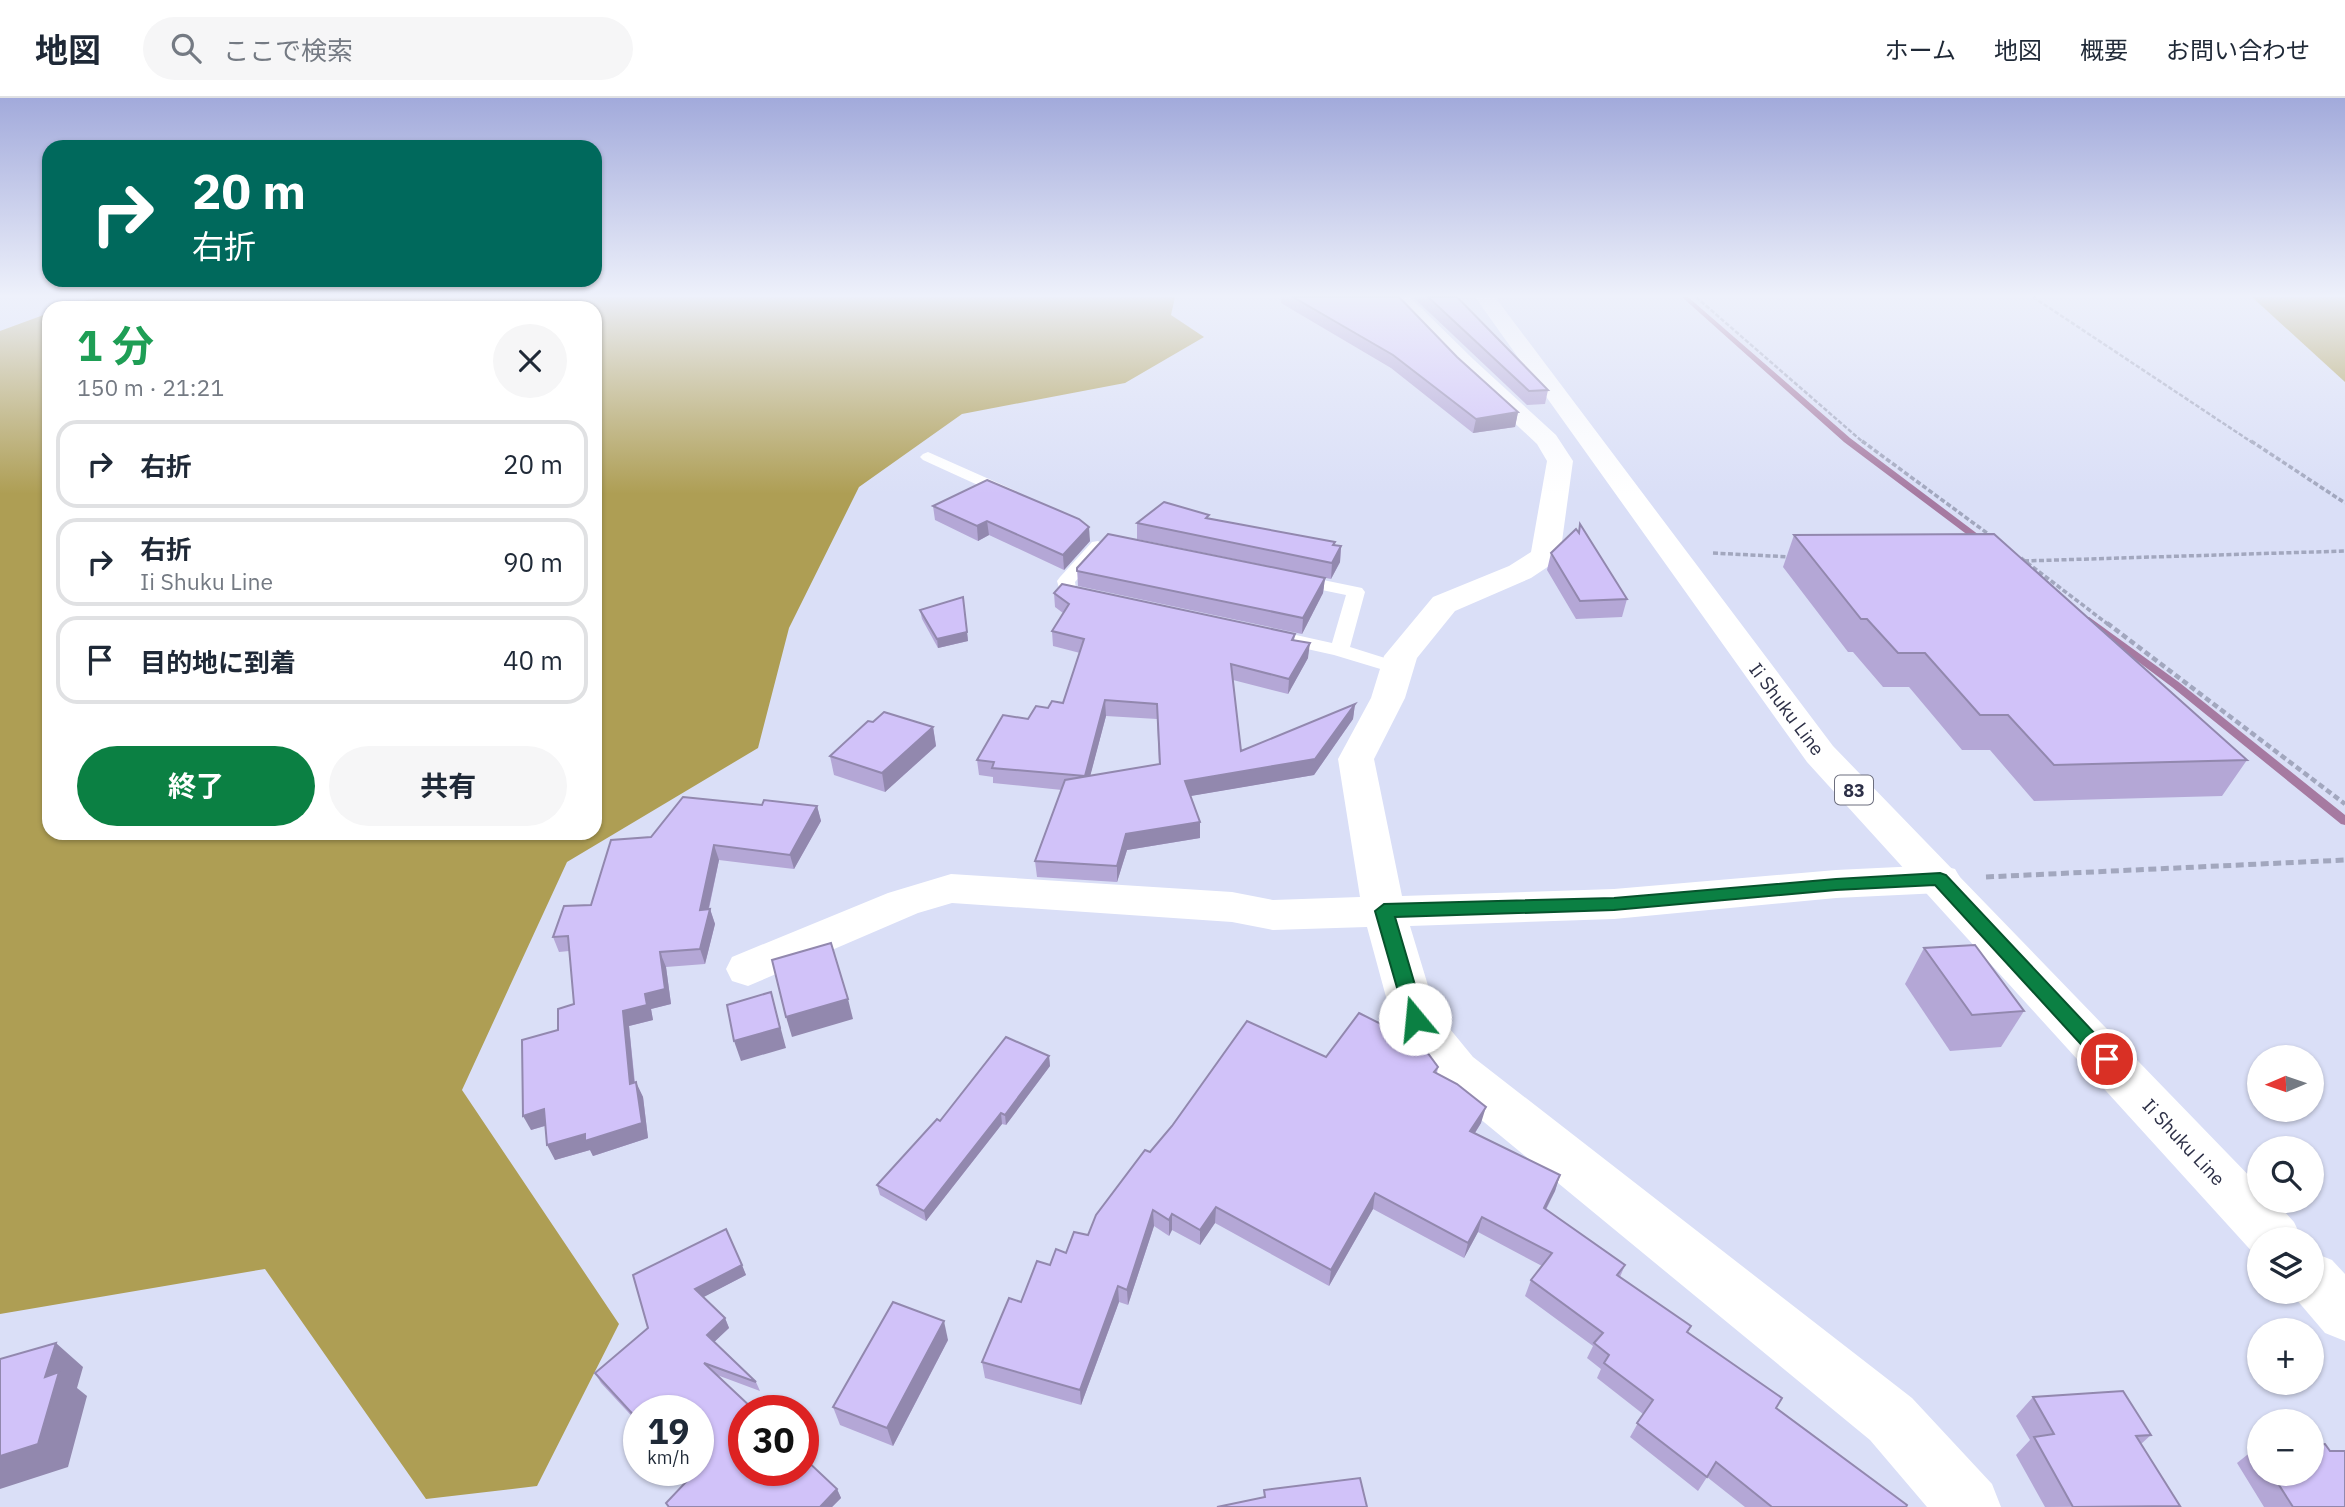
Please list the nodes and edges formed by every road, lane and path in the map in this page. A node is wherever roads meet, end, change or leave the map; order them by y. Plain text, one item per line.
1 (1464, 363) edge
2 (1533, 363) edge
3 (1771, 363) edge
4 (2133, 363) edge
5 (928, 457) dead end
6 (1026, 500) edge
7 (2345, 503) edge
8 (1993, 538) edge
9 (1105, 539) edge
10 (2345, 551) edge
11 (1670, 552) junction
12 (2014, 553) edge
13 (1792, 556) dead end
14 (2024, 561) junction
15 (2011, 562) edge
16 (1276, 576) edge
17 (1113, 602) edge
18 (1246, 630) edge
19 (1339, 650) junction
20 (1397, 668) junction
21 (2345, 804) edge
22 (2345, 860) edge
23 (1940, 879) junction
24 (1384, 911) junction
25 (748, 969) dead end
26 (2264, 1227) edge
27 (2324, 1291) edge
28 (2345, 1314) edge
29 (1969, 1507) edge

1 - 20 street
2 - 11 street, Ii Shuku Line / 83
3 - 8 path
4 - 7 path
5 - 6 lane
9 - 17 lane
10 - 14 path
11 - 13 path
11 - 23 street, Ii Shuku Line / 83
12 - 14 path
14 - 15 path
14 - 21 path
16 - 19 lane
18 - 19 lane
19 - 20 lane
20 - 24 street
22 - 23 path
23 - 24 street
23 - 26 street, Ii Shuku Line / 83
24 - 25 street
24 - 29 street
27 - 28 street

